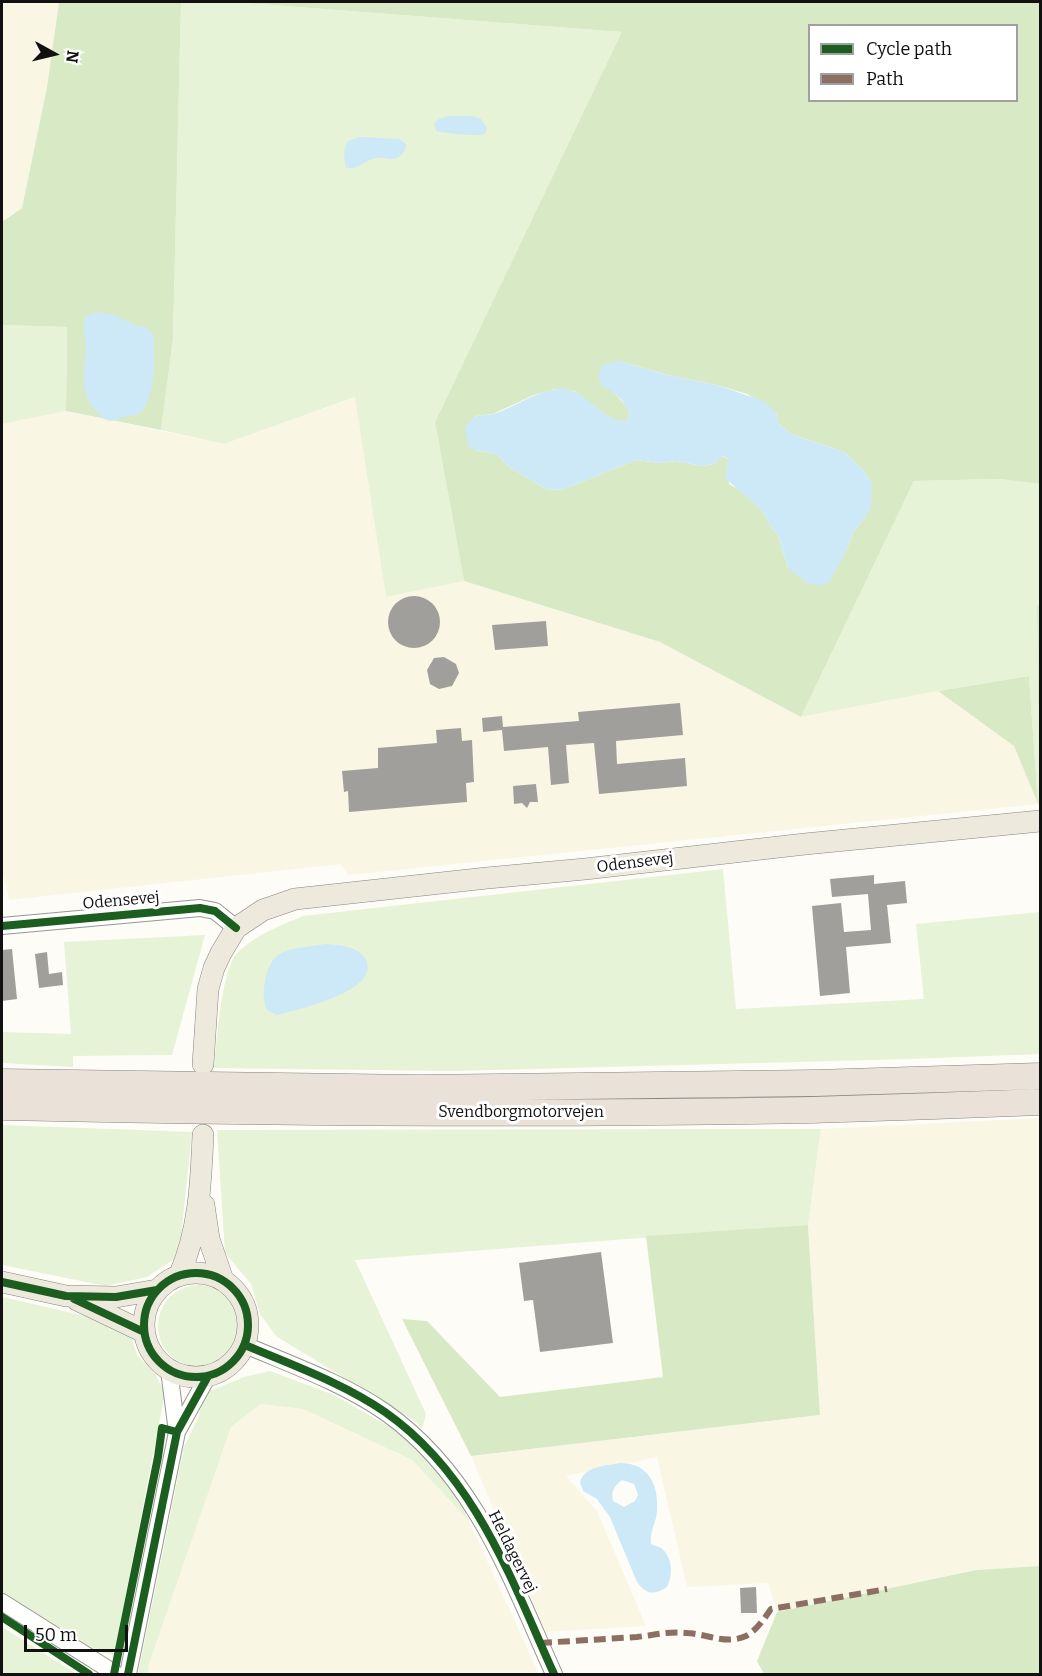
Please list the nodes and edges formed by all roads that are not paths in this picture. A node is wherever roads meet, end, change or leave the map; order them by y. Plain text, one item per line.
1 (1041, 820) edge
2 (2, 926) edge
3 (237, 928) junction
4 (203, 1064) dead end
5 (1041, 1076) edge
6 (2, 1082) edge
7 (1041, 1102) edge
8 (2, 1107) edge
9 (203, 1135) dead end
10 (201, 1186) junction
11 (179, 1276) junction
12 (223, 1280) junction
13 (2, 1282) edge
14 (157, 1290) junction
15 (66, 1296) junction
16 (144, 1332) junction
17 (245, 1345) junction
18 (169, 1370) junction
19 (208, 1376) junction
20 (177, 1432) junction
21 (2, 1602) edge
22 (116, 1674) edge
23 (128, 1674) edge
24 (554, 1674) edge

1 - 3 main road, Odensevej
2 - 3 street, Odensevej
3 - 4 main road, Odensevej
5 - 6 highway, Svendborgmotorvejen
7 - 8 highway, Svendborgmotorvejen
9 - 10 main road
10 - 11 main road
10 - 12 main road
11 - 12 main road
11 - 14 main road
12 - 17 main road
13 - 15 main road
14 - 15 main road
14 - 16 main road
15 - 16 main road
16 - 18 main road
17 - 19 main road
17 - 24 street, Heldagervej
18 - 19 main road
18 - 20 street
19 - 20 street
20 - 23 street
21 - 22 street

